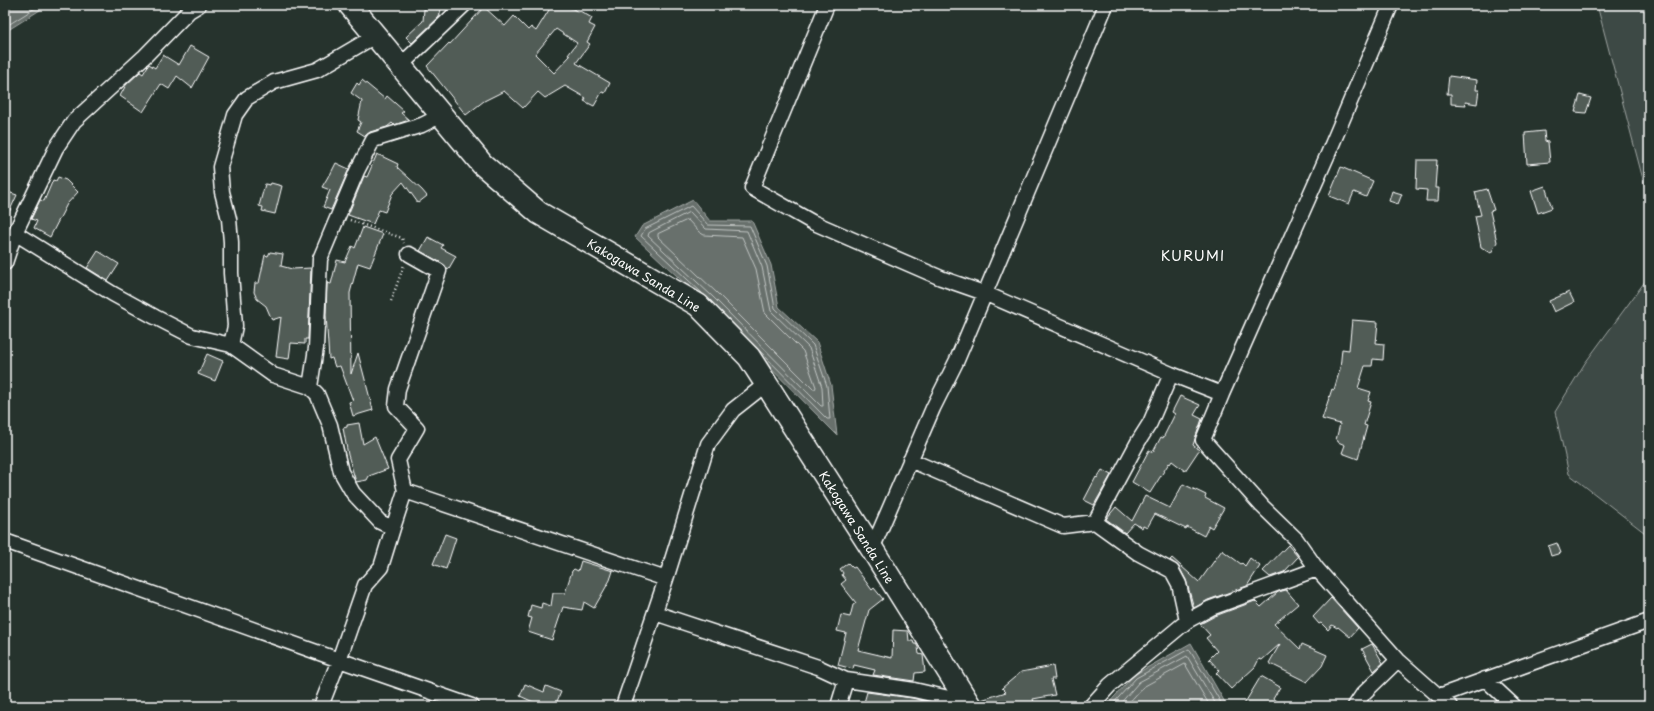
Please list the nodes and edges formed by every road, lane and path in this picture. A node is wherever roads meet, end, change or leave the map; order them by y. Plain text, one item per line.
1 (199, 5) edge
2 (350, 5) edge
3 (464, 5) edge
4 (827, 5) edge
5 (1106, 5) edge
6 (1391, 5) edge
7 (375, 36) junction
8 (400, 66) junction
9 (440, 116) junction
10 (338, 216) junction
11 (15, 234) junction
12 (409, 254) junction
13 (5, 263) edge
14 (984, 293) junction
15 (391, 301) dead end
16 (231, 345) junction
17 (1171, 374) junction
18 (766, 384) junction
19 (310, 387) junction
20 (1222, 394) junction
21 (910, 460) junction
22 (405, 491) junction
23 (1095, 522) junction
24 (393, 528) junction
25 (5, 541) edge
26 (872, 549) junction
27 (1317, 569) junction
28 (666, 579) junction
29 (655, 613) junction
30 (1187, 621) junction
31 (1649, 621) edge
32 (339, 660) junction
33 (1398, 660) junction
34 (1485, 679) junction
35 (846, 680) junction
36 (1439, 696) junction
37 (968, 704) edge
38 (321, 706) edge
39 (472, 706) edge
40 (623, 706) edge
41 (838, 706) edge
42 (1091, 706) edge
43 (1355, 706) edge
44 (1450, 706) edge
45 (1514, 706) edge

1 - 11 street
2 - 7 main road, Kakogawa Sanda Line
3 - 8 street
4 - 14 street
5 - 14 street
6 - 20 street
7 - 8 main road, Kakogawa Sanda Line
7 - 16 street
8 - 9 main road, Kakogawa Sanda Line
9 - 10 street
9 - 18 main road, Kakogawa Sanda Line
10 - 12 path
10 - 19 street
11 - 13 street
11 - 16 street
12 - 15 path
12 - 22 street
14 - 17 street
14 - 21 street
16 - 19 street
17 - 20 street
17 - 23 street
18 - 26 main road, Kakogawa Sanda Line
18 - 28 street
19 - 24 street
20 - 27 street
21 - 23 street
21 - 26 street
22 - 24 street
22 - 28 street
23 - 30 street
24 - 32 street
25 - 32 street
26 - 37 main road, Kakogawa Sanda Line
27 - 30 street
27 - 33 street
28 - 29 street
29 - 35 street
29 - 40 street
30 - 42 street
31 - 34 street
32 - 38 street
32 - 39 street
33 - 36 street
33 - 43 street
34 - 36 street
34 - 45 street
35 - 37 street
35 - 41 street
36 - 44 street

